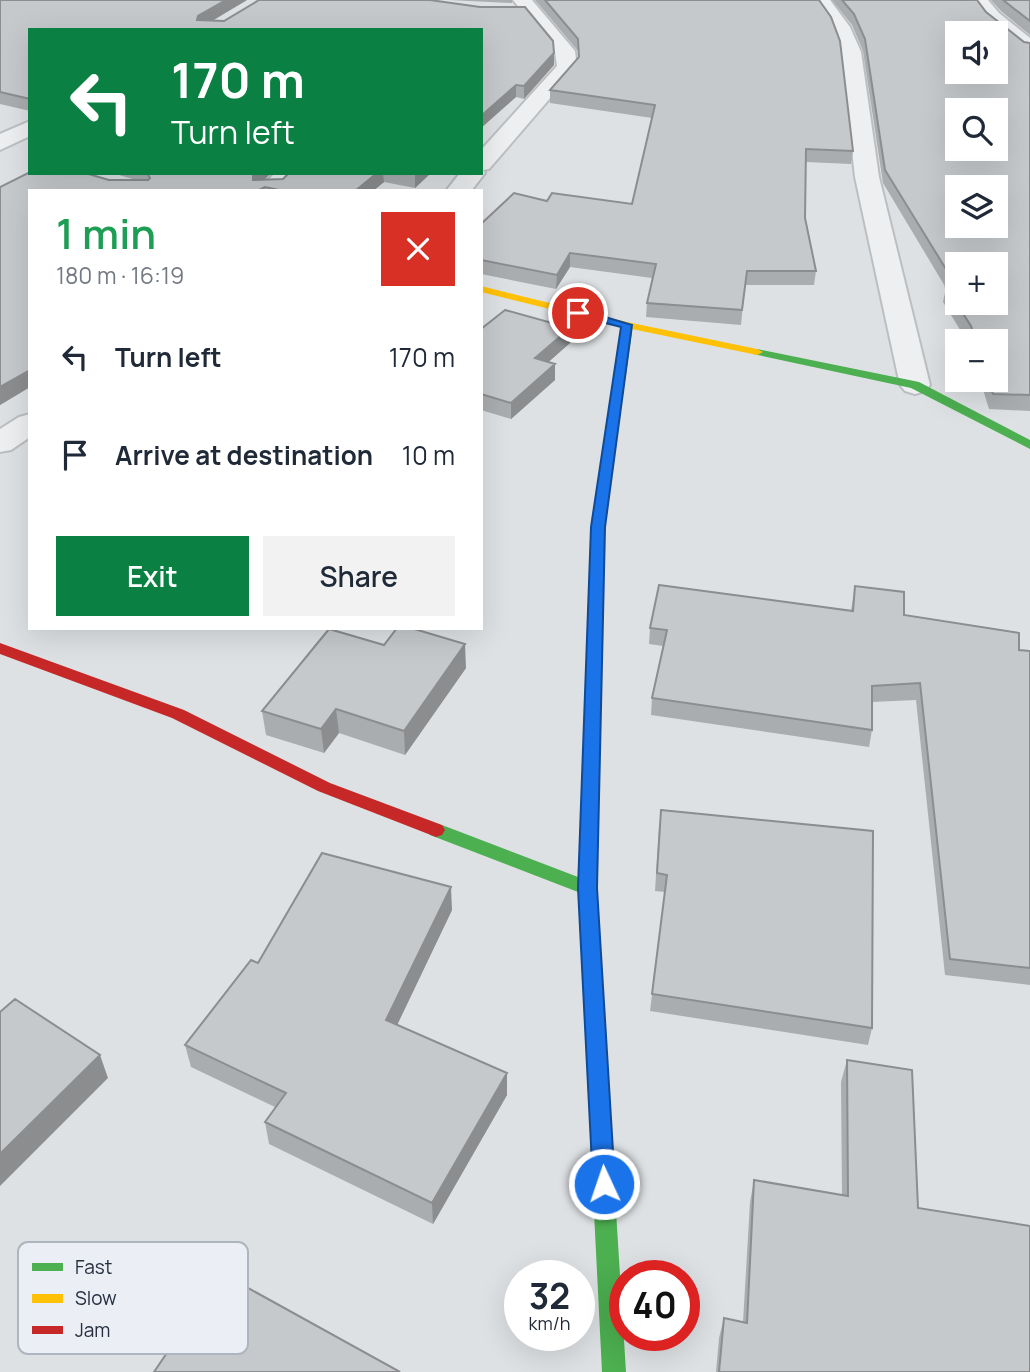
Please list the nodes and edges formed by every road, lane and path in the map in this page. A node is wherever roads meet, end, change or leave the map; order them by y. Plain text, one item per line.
1 (821, 0) edge
2 (979, 0) edge
3 (527, 6) edge
4 (506, 11) edge
5 (1030, 48) edge
6 (28, 128) edge
7 (0, 143) edge
8 (483, 162) edge
9 (287, 175) edge
10 (471, 175) edge
11 (271, 189) edge
12 (460, 189) edge
13 (483, 289) edge
14 (627, 325) junction
15 (915, 385) junction
16 (28, 424) edge
17 (0, 443) edge
18 (1030, 445) edge
19 (0, 648) edge
20 (587, 888) junction
21 (614, 1372) edge

1 - 15 street
2 - 5 street
3 - 4 street
3 - 8 street
6 - 7 street
9 - 11 street
10 - 12 street
13 - 14 street
14 - 15 street
14 - 20 street
15 - 18 street
16 - 17 street
19 - 20 street
20 - 21 street

